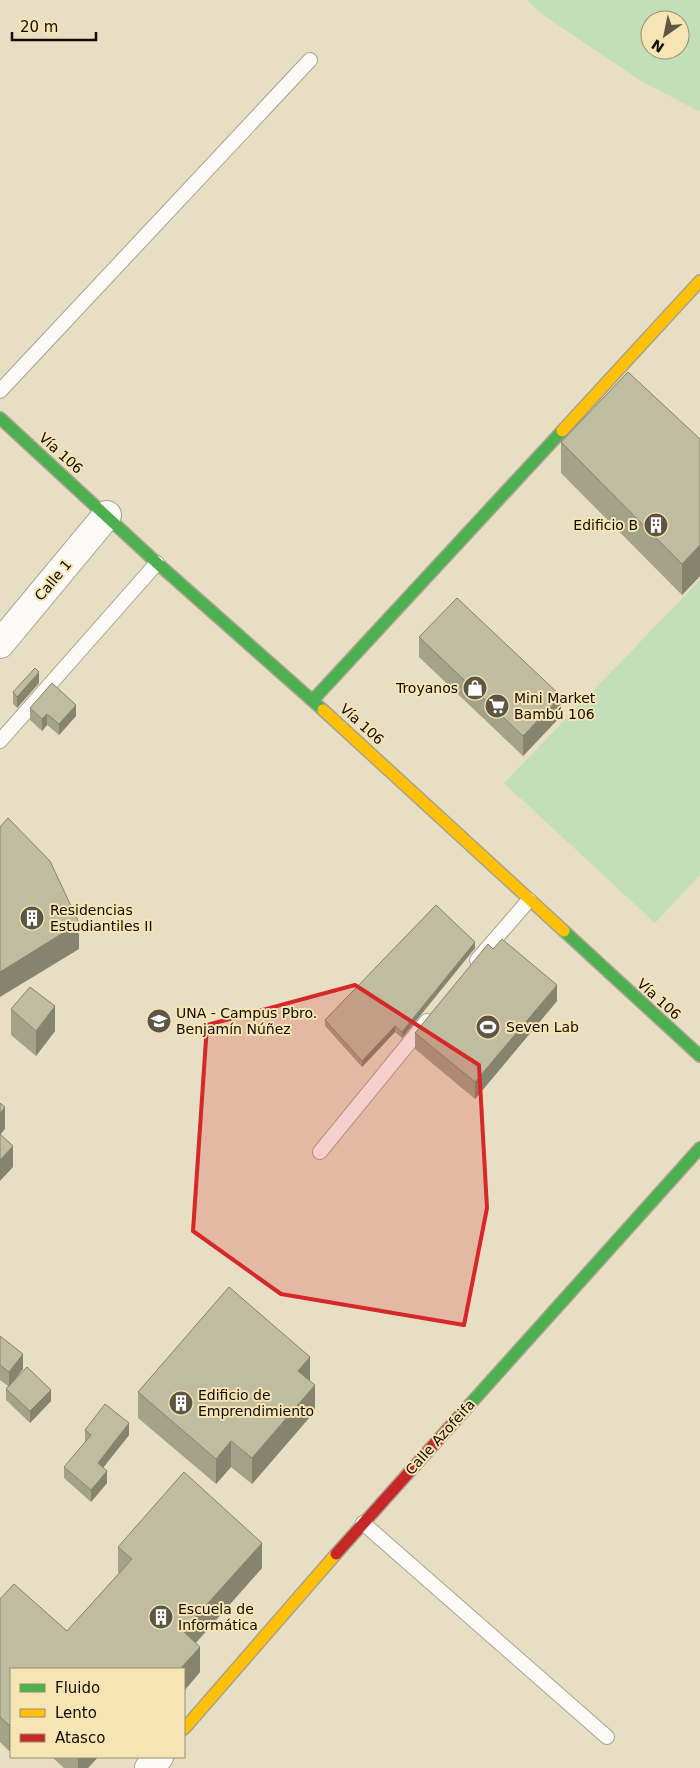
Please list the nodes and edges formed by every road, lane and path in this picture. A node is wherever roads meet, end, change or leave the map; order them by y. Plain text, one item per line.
1 (310, 60) dead end
2 (700, 281) edge
3 (0, 392) edge
4 (0, 418) edge
5 (107, 515) junction
6 (157, 563) junction
7 (0, 644) edge
8 (313, 700) junction
9 (0, 741) edge
10 (529, 900) junction
11 (467, 972) edge
12 (437, 1009) edge
13 (700, 1056) edge
14 (700, 1148) edge
15 (320, 1152) dead end
16 (363, 1524) junction
17 (185, 1728) edge
18 (607, 1737) dead end
19 (158, 1758) edge
20 (149, 1768) edge

1 - 3 lane
2 - 8 street
4 - 5 street, Vía 106
5 - 6 street, Vía 106
5 - 7 street, Calle 1
6 - 8 street, Vía 106
6 - 9 lane
8 - 10 street, Vía 106
10 - 11 lane
10 - 13 street, Vía 106
12 - 15 lane
14 - 16 street, Calle Azofeifa
16 - 17 street, Calle Azofeifa
16 - 18 lane
19 - 20 street

